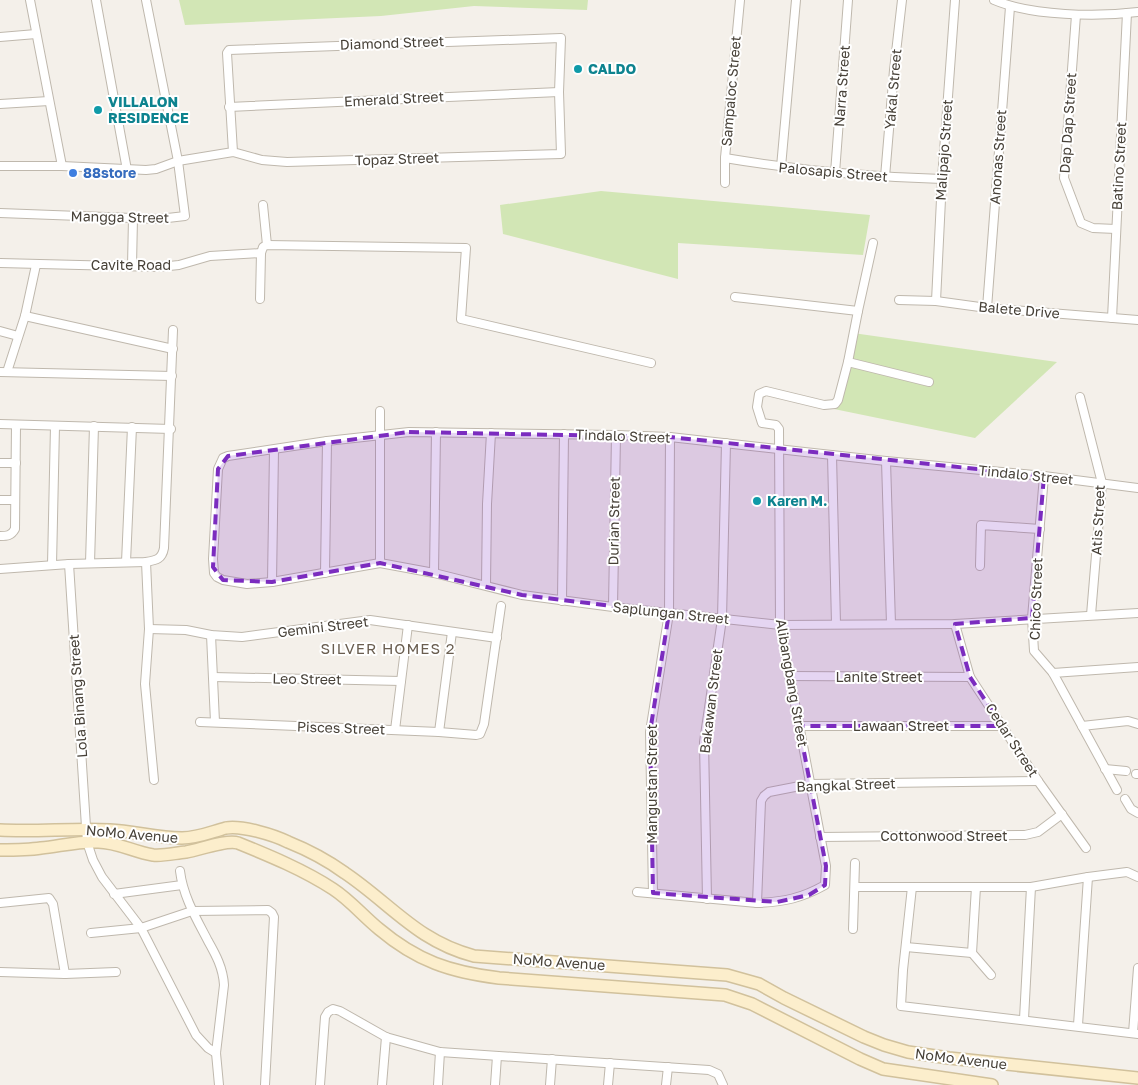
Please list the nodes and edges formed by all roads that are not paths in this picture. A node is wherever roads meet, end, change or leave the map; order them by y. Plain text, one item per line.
1 (30, 0) edge
2 (96, 0) edge
3 (146, 0) edge
4 (740, 0) edge
5 (796, 0) edge
6 (848, 0) edge
7 (902, 0) edge
8 (955, 0) edge
9 (994, 0) edge
10 (1010, 7) junction
11 (1138, 12) edge
12 (1127, 13) junction
13 (1076, 15) junction
14 (36, 34) junction
15 (0, 37) edge
16 (559, 92) junction
17 (49, 101) junction
18 (0, 104) edge
19 (229, 107) junction
20 (233, 152) junction
21 (725, 158) junction
22 (178, 162) junction
23 (0, 166) edge
24 (62, 166) junction
25 (781, 167) junction
26 (127, 170) junction
27 (835, 173) junction
28 (886, 177) junction
29 (942, 179) junction
30 (724, 182) dead end
31 (263, 205) dead end
32 (0, 213) edge
33 (133, 218) junction
34 (1116, 229) junction
35 (873, 243) dead end
36 (267, 245) junction
37 (261, 253) junction
38 (0, 263) edge
39 (36, 265) junction
40 (132, 266) junction
41 (735, 298) dead end
42 (260, 299) dead end
43 (899, 300) dead end
44 (936, 301) junction
45 (987, 308) junction
46 (858, 311) junction
47 (26, 316) junction
48 (1112, 318) junction
49 (1138, 320) edge
50 (174, 330) dead end
51 (0, 331) edge
52 (18, 336) junction
53 (173, 349) junction
54 (848, 362) junction
55 (651, 363) dead end
56 (3, 372) edge
57 (172, 376) junction
58 (929, 382) dead end
59 (1080, 397) dead end
60 (380, 410) dead end
61 (0, 424) edge
62 (16, 425) junction
63 (55, 426) junction
64 (94, 426) junction
65 (132, 428) junction
66 (170, 429) junction
67 (436, 432) junction
68 (491, 433) junction
69 (381, 434) junction
70 (564, 434) junction
71 (616, 435) junction
72 (670, 437) junction
73 (327, 441) junction
74 (726, 444) junction
75 (779, 449) junction
76 (274, 450) junction
77 (832, 455) junction
78 (886, 462) junction
79 (0, 463) edge
80 (16, 463) junction
81 (1044, 476) junction
82 (1102, 484) junction
83 (1138, 488) edge
84 (0, 500) edge
85 (15, 500) junction
86 (1040, 529) junction
87 (1, 536) edge
88 (126, 562) junction
89 (146, 562) junction
90 (90, 563) junction
91 (380, 563) junction
92 (69, 564) junction
93 (52, 565) junction
94 (980, 566) dead end
95 (0, 569) edge
96 (214, 573) joint
97 (325, 573) junction
98 (434, 573) junction
99 (272, 582) junction
100 (486, 585) junction
101 (562, 600) junction
102 (501, 606) dead end
103 (613, 607) junction
104 (669, 613) junction
105 (1138, 613) edge
106 (1091, 615) junction
107 (1032, 618) junction
108 (722, 619) junction
109 (836, 624) junction
110 (891, 624) junction
111 (955, 624) junction
112 (408, 625) junction
113 (780, 625) junction
114 (149, 629) junction
115 (452, 632) junction
116 (211, 635) junction
117 (497, 638) junction
118 (1138, 667) edge
119 (1053, 674) junction
120 (789, 676) junction
121 (213, 677) junction
122 (970, 677) junction
123 (401, 680) junction
124 (200, 722) dead end
125 (215, 722) junction
126 (1138, 724) edge
127 (799, 726) junction
128 (1002, 726) junction
129 (1082, 726) junction
130 (395, 730) junction
131 (439, 732) junction
132 (1105, 769) junction
133 (1126, 771) dead end
134 (154, 780) dead end
135 (1038, 781) junction
136 (810, 784) junction
137 (1117, 790) dead end
138 (1124, 799) dead end
139 (1138, 813) edge
140 (1062, 814) junction
141 (86, 829) junction
142 (0, 830) edge
143 (820, 837) junction
144 (87, 842) junction
145 (1086, 848) dead end
146 (0, 850) edge
147 (855, 863) dead end
148 (180, 871) dead end
149 (1088, 876) junction
150 (1138, 877) edge
151 (182, 885) junction
152 (855, 887) junction
153 (912, 887) junction
154 (976, 887) junction
155 (1031, 887) junction
156 (637, 892) dead end
157 (653, 893) junction
158 (114, 894) junction
159 (707, 899) junction
160 (0, 903) edge
161 (758, 903) junction
162 (192, 911) junction
163 (141, 928) junction
164 (853, 929) dead end
165 (91, 933) dead end
166 (906, 947) junction
167 (972, 953) junction
168 (1138, 968) edge
169 (0, 972) edge
170 (116, 972) dead end
171 (65, 974) junction
172 (991, 975) dead end
173 (1024, 1019) junction
174 (1078, 1026) junction
175 (1136, 1033) edge
176 (386, 1037) junction
177 (440, 1052) junction
178 (216, 1053) junction
179 (497, 1056) junction
180 (552, 1059) junction
181 (610, 1063) junction
182 (668, 1067) junction
183 (1138, 1078) edge
184 (219, 1085) edge
185 (264, 1085) edge
186 (320, 1085) edge
187 (382, 1085) edge
188 (438, 1085) edge
189 (495, 1085) edge
190 (550, 1085) edge
191 (608, 1085) edge
192 (666, 1085) edge
193 (722, 1085) edge
194 (992, 1085) edge

1 - 14 street
2 - 26 street
3 - 22 street
4 - 21 street, Sampaloc Street
5 - 25 street
6 - 27 street, Narra Street
7 - 28 street, Yakal Street
8 - 29 street, Malipajo Street
9 - 10 street
10 - 13 street
10 - 45 street, Anonas Street
11 - 12 street
12 - 13 street
12 - 34 street, Batino Street
13 - 34 street, Dap Dap Street
14 - 15 street
14 - 17 street
16 - 19 street, Emerald Street
16 - 19 street, Diamond Street
16 - 20 street, Topaz Street
17 - 18 street
17 - 24 street
19 - 20 street
20 - 22 street
21 - 25 street, Palosapis Street
21 - 30 street, Sampaloc Street
22 - 26 street
22 - 33 street, Mangga Street
23 - 24 street
24 - 26 street
25 - 27 street, Palosapis Street
27 - 28 street, Palosapis Street
28 - 29 street, Palosapis Street
29 - 44 street, Malipajo Street
31 - 36 street
32 - 33 street, Mangga Street
33 - 40 street
34 - 48 street, Batino Street
35 - 46 street
36 - 37 street
36 - 55 street
37 - 40 street, Cavite Road
37 - 42 street
38 - 39 street, Cavite Road
39 - 40 street, Cavite Road
39 - 47 street
41 - 46 street
43 - 44 street, Balete Drive
44 - 45 street, Balete Drive
45 - 48 street, Balete Drive
46 - 54 street
47 - 52 street
47 - 53 street
48 - 49 street, Balete Drive
50 - 53 street
51 - 52 street
52 - 56 street
53 - 57 street
54 - 58 street
54 - 75 street, Alibangbang Street
56 - 57 street
57 - 66 street
59 - 82 street, Atis Street
60 - 69 street
61 - 62 street
62 - 63 street
62 - 80 street
63 - 64 street
63 - 93 street
64 - 65 street
64 - 90 street
65 - 66 street
65 - 88 street
66 - 89 street
67 - 68 street, Tindalo Street
67 - 69 street, Tindalo Street
67 - 98 street
68 - 70 street, Tindalo Street
68 - 100 street
69 - 73 street, Tindalo Street
69 - 91 street
70 - 71 street, Tindalo Street
70 - 101 street
71 - 72 street, Tindalo Street
71 - 103 street, Durian Street
72 - 74 street, Tindalo Street
72 - 104 street, Mangustan Street
73 - 76 street, Tindalo Street
73 - 97 street
74 - 75 street, Tindalo Street
74 - 108 street, Bakawan Street
75 - 77 street, Tindalo Street
75 - 113 street, Alibangbang Street
76 - 96 street, Tindalo Street
76 - 99 street
77 - 78 street, Tindalo Street
77 - 109 street
78 - 81 street, Tindalo Street
78 - 110 street
79 - 80 street
80 - 85 street
81 - 82 street, Tindalo Street
81 - 86 street, Chico Street
82 - 83 street, Tindalo Street
82 - 106 street, Atis Street
84 - 85 street
85 - 87 street
86 - 94 street
86 - 107 street, Chico Street
88 - 89 street
88 - 90 street
89 - 114 street
90 - 92 street
91 - 97 street, Saplungan Street
91 - 98 street, Saplungan Street
92 - 93 street
92 - 141 street, Lola Binang Street
93 - 95 street
96 - 99 street, Saplungan Street
97 - 99 street, Saplungan Street
98 - 100 street, Saplungan Street
100 - 101 street, Saplungan Street
101 - 103 street, Saplungan Street
102 - 117 street
103 - 104 street, Saplungan Street
104 - 108 street, Saplungan Street
104 - 157 street, Mangustan Street
105 - 106 street, Saplungan Street
106 - 107 street, Saplungan Street
107 - 111 street, Saplungan Street
107 - 119 street, Chico Street
108 - 113 street, Saplungan Street
108 - 159 street, Bakawan Street
109 - 110 street, Saplungan Street
109 - 113 street, Saplungan Street
110 - 111 street, Saplungan Street
111 - 122 street, Cedar Street
112 - 115 street, Gemini Street
112 - 116 street, Gemini Street
112 - 123 street
113 - 120 street, Alibangbang Street
114 - 116 street, Gemini Street
114 - 134 street
115 - 117 street, Gemini Street
115 - 131 street
116 - 121 street
117 - 131 street, Pisces Street
118 - 119 street
119 - 129 street, Chico Street
120 - 122 street, Lanite Street
120 - 127 street, Alibangbang Street
121 - 123 street, Leo Street
121 - 125 street
122 - 128 street, Cedar Street
123 - 130 street
124 - 125 street, Pisces Street
125 - 130 street, Pisces Street
126 - 129 street
127 - 128 street, Lawaan Street
127 - 136 street, Alibangbang Street
128 - 135 street, Cedar Street
129 - 132 street, Chico Street
130 - 131 street, Pisces Street
132 - 133 street
132 - 137 street, Chico Street
135 - 136 street, Bangkal Street
135 - 140 street, Cedar Street
136 - 143 street, Alibangbang Street
136 - 161 street, Bangkal Street
138 - 139 street
140 - 143 street, Cottonwood Street
140 - 145 street, Cedar Street
141 - 142 main road, NoMo Avenue
141 - 144 street, Lola Binang Street
141 - 183 main road, NoMo Avenue
143 - 161 street, Alibangbang Street
144 - 146 main road, NoMo Avenue
144 - 158 street, Lola Binang Street
144 - 194 main road, NoMo Avenue
147 - 152 street
148 - 151 street
149 - 150 street
149 - 155 street
149 - 174 street
151 - 158 street
151 - 162 street
152 - 153 street
152 - 164 street
153 - 154 street
153 - 166 street
154 - 155 street
154 - 167 street
155 - 173 street
156 - 157 street
157 - 159 street
158 - 163 street, Lola Binang Street
159 - 161 street
160 - 171 street
162 - 163 street
162 - 178 street
162 - 185 street
163 - 165 street
163 - 178 street, Lola Binang Street
166 - 167 street
166 - 173 street
167 - 172 street
168 - 175 street
169 - 171 street
170 - 171 street
173 - 174 street
174 - 175 street
176 - 177 street
176 - 186 street
176 - 187 street
177 - 179 street
177 - 188 street
178 - 184 street
179 - 180 street
179 - 189 street
180 - 181 street
180 - 190 street
181 - 182 street
181 - 191 street
182 - 192 street
182 - 193 street

